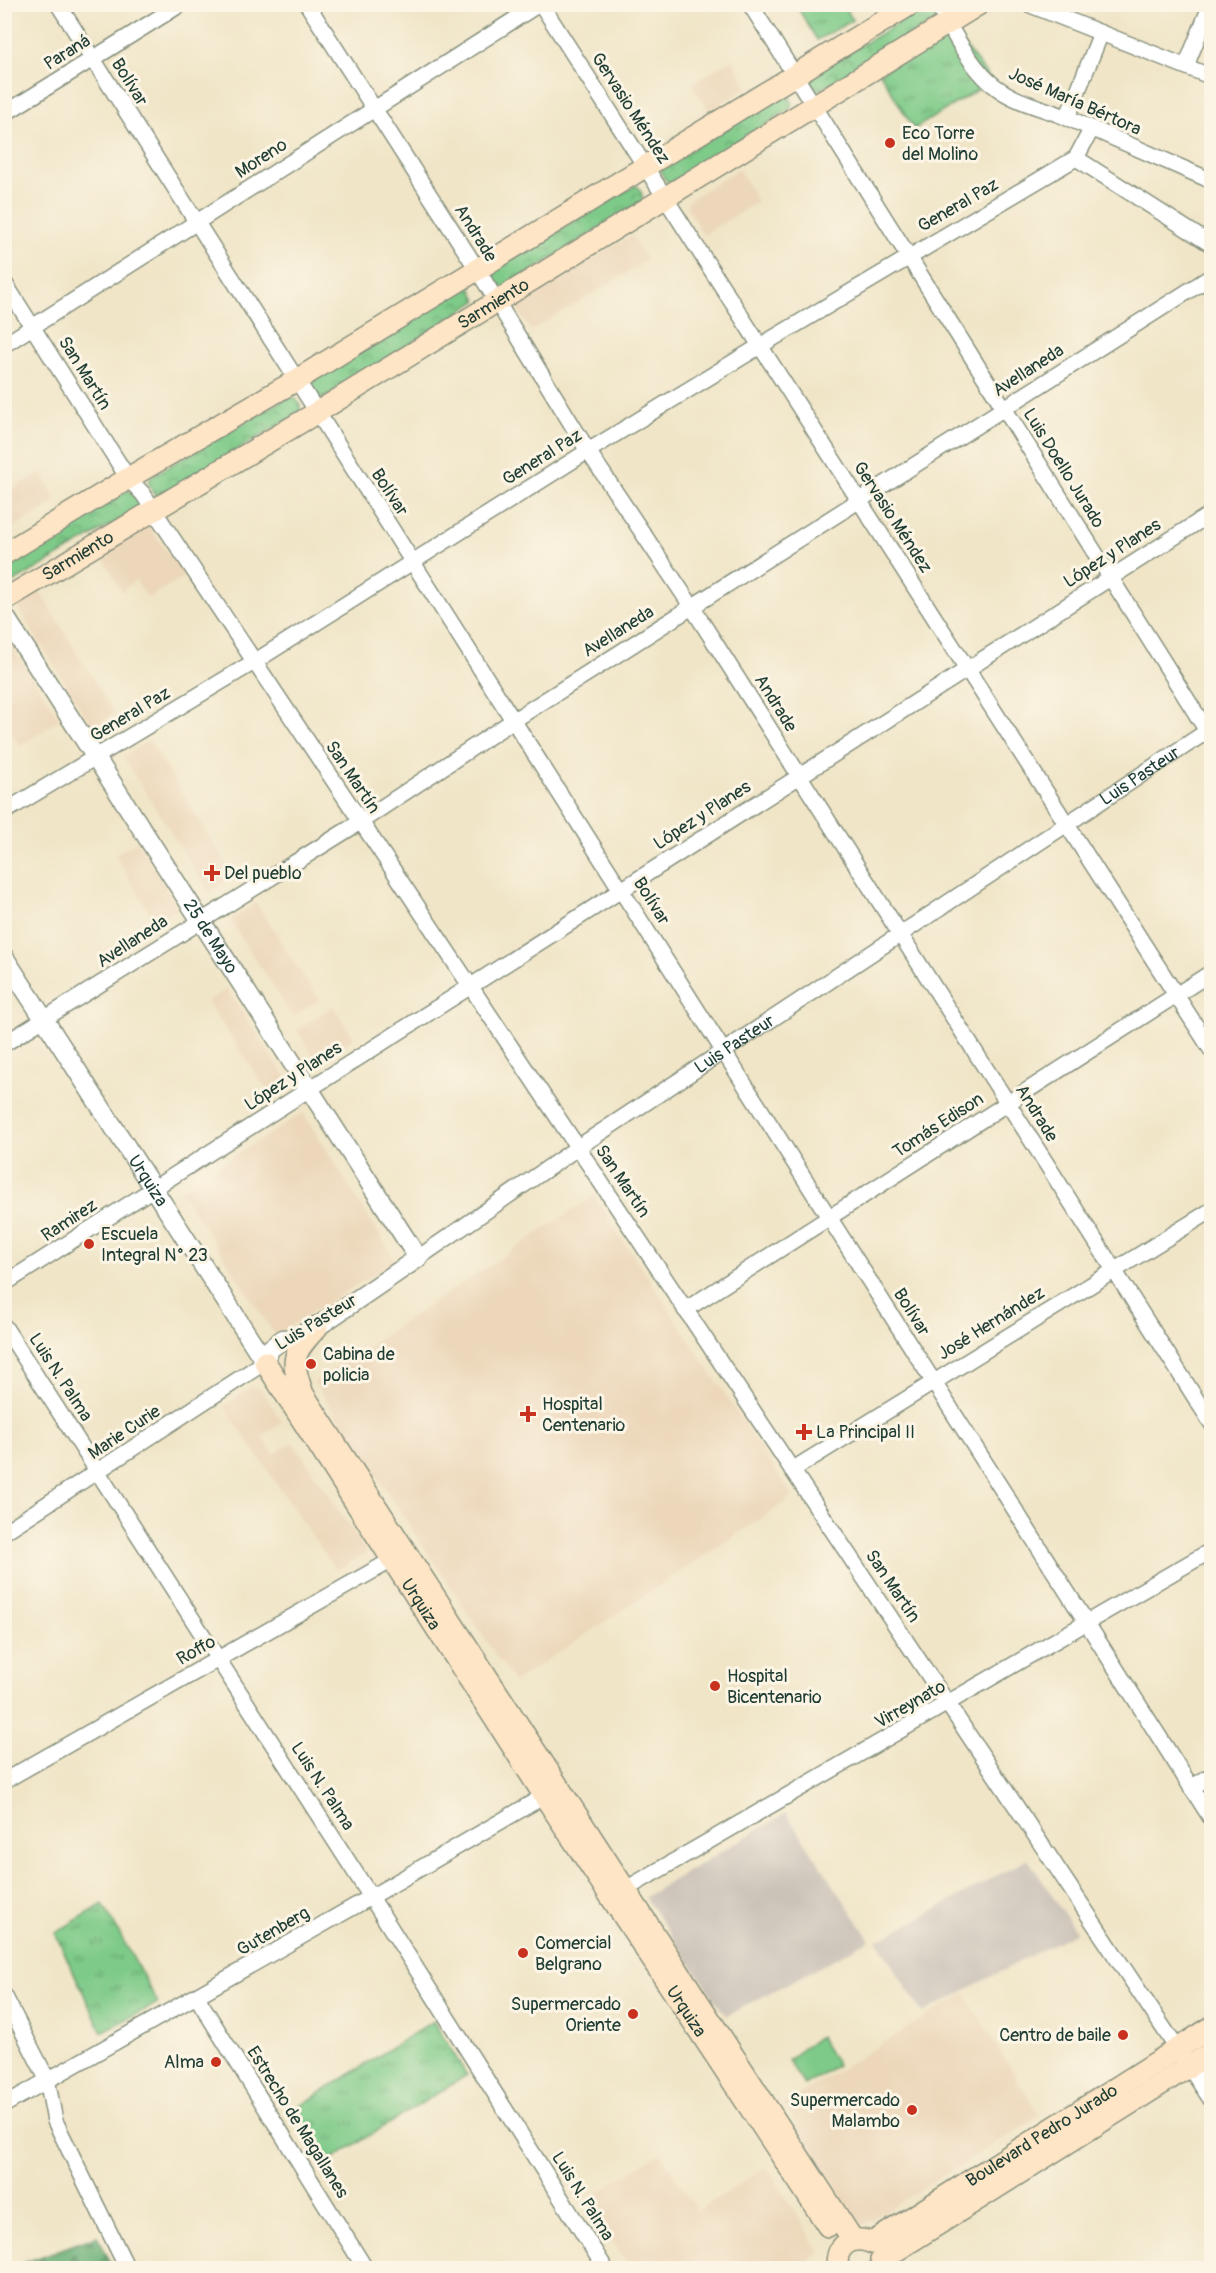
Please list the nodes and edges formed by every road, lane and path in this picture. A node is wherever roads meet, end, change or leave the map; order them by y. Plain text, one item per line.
1 (58, 4) edge
2 (181, 4) edge
3 (307, 4) edge
4 (540, 4) edge
5 (750, 4) edge
6 (911, 4) edge
7 (938, 4) edge
8 (1028, 4) edge
9 (1211, 4) edge
10 (976, 5) edge
11 (948, 25) junction
12 (1101, 33) junction
13 (93, 60) junction
14 (1186, 66) junction
15 (795, 76) junction
16 (1212, 77) edge
17 (374, 108) junction
18 (814, 108) junction
19 (4, 114) edge
20 (1067, 118) junction
21 (1091, 130) junction
22 (1076, 158) junction
23 (645, 165) junction
24 (1212, 181) edge
25 (665, 198) junction
26 (196, 223) junction
27 (1212, 245) edge
28 (907, 257) junction
29 (477, 269) junction
30 (1212, 276) edge
31 (4, 282) edge
32 (497, 302) junction
33 (33, 326) junction
34 (4, 345) edge
35 (760, 346) junction
36 (295, 381) junction
37 (1003, 408) junction
38 (316, 413) junction
39 (588, 451) junction
40 (128, 478) junction
41 (859, 500) junction
42 (154, 510) junction
43 (1212, 513) edge
44 (4, 554) edge
45 (412, 561) junction
46 (1110, 578) junction
47 (4, 600) edge
48 (692, 607) junction
49 (4, 615) edge
50 (254, 662) junction
51 (967, 669) junction
52 (514, 720) junction
53 (1210, 733) edge
54 (97, 756) junction
55 (800, 776) junction
56 (4, 812) edge
57 (360, 822) junction
58 (1066, 824) junction
59 (622, 890) junction
60 (199, 921) junction
61 (900, 934) junction
62 (4, 957) edge
63 (1212, 972) edge
64 (471, 986) junction
65 (1176, 995) junction
66 (45, 1020) junction
67 (4, 1044) edge
68 (724, 1051) junction
69 (1212, 1051) edge
70 (308, 1090) junction
71 (1008, 1103) junction
72 (577, 1148) junction
73 (154, 1188) junction
74 (1212, 1210) edge
75 (830, 1217) junction
76 (418, 1258) junction
77 (1114, 1270) junction
78 (4, 1284) edge
79 (685, 1310) junction
80 (4, 1326) edge
81 (317, 1327) junction
82 (265, 1362) junction
83 (934, 1382) junction
84 (1209, 1414) edge
85 (792, 1470) junction
86 (99, 1472) junction
87 (4, 1533) edge
88 (1212, 1550) edge
89 (399, 1555) junction
90 (1086, 1622) junction
91 (219, 1659) junction
92 (948, 1704) junction
93 (1212, 1775) edge
94 (4, 1781) edge
95 (1191, 1788) junction
96 (552, 1791) junction
97 (1212, 1820) edge
98 (626, 1889) junction
99 (371, 1897) junction
100 (4, 1995) edge
101 (197, 1997) junction
102 (1212, 2027) edge
103 (1178, 2048) junction
104 (1212, 2052) edge
105 (1190, 2066) junction
106 (47, 2079) junction
107 (1212, 2101) edge
108 (4, 2105) edge
109 (855, 2258) edge
110 (127, 2268) edge
111 (365, 2268) edge
112 (605, 2268) edge

1 - 13 street, Bolívar
2 - 13 street, Paraná
3 - 17 street, Andrade
4 - 17 street, Moreno
4 - 23 street, Gervasio Méndez
5 - 15 street, Luis Doello Jurado
6 - 15 main road
7 - 11 street, José María Bértora
8 - 12 street
9 - 14 street
10 - 11 main road, Sarmiento
11 - 18 main road, Sarmiento
11 - 20 street, José María Bértora
12 - 14 street
12 - 20 street
13 - 19 street, Paraná
13 - 26 street, Bolívar
14 - 16 street
15 - 18 street, Luis Doello Jurado
15 - 23 main road
17 - 26 street, Moreno
17 - 29 street, Andrade
18 - 25 main road, Sarmiento
18 - 28 street, Luis Doello Jurado
20 - 21 street, José María Bértora
21 - 22 street
21 - 24 street, José María Bértora
22 - 27 street
22 - 28 street, General Paz
23 - 25 street, Gervasio Méndez
23 - 29 main road
25 - 32 main road, Sarmiento
25 - 35 street, Gervasio Méndez
26 - 33 street, Moreno
26 - 36 street, Bolívar
28 - 35 street, General Paz
28 - 37 street, Luis Doello Jurado
29 - 32 street, Andrade
29 - 36 main road
30 - 37 street, Avellaneda
31 - 33 street, San Martín
32 - 38 main road, Sarmiento
32 - 39 street, Andrade
33 - 34 street, Moreno
33 - 40 street, San Martín
35 - 39 street, General Paz
35 - 41 street, Gervasio Méndez
36 - 38 street, Bolívar
36 - 40 main road
37 - 41 street, Avellaneda
37 - 46 street, Luis Doello Jurado
38 - 42 main road, Sarmiento
38 - 45 street, Bolívar
39 - 45 street, General Paz
39 - 48 street, Andrade
40 - 42 street, San Martín
40 - 44 main road
41 - 48 street, Avellaneda
41 - 51 street, Gervasio Méndez
42 - 47 main road, Sarmiento
42 - 50 street, San Martín
43 - 46 street, López y Planes
45 - 50 street, General Paz
45 - 52 street, Bolívar
46 - 51 street, López y Planes
46 - 53 street, Luis Doello Jurado
48 - 52 street, Avellaneda
48 - 55 street, Andrade
49 - 54 street, 25 de Mayo
50 - 54 street, General Paz
50 - 57 street, San Martín
51 - 55 street, López y Planes
51 - 58 street, Gervasio Méndez
52 - 57 street, Avellaneda
52 - 59 street, Bolívar
53 - 58 street, Luis Pasteur
54 - 56 street, General Paz
54 - 60 street, 25 de Mayo
55 - 59 street, López y Planes
55 - 61 street, Andrade
57 - 60 street, Avellaneda
57 - 64 street, San Martín
58 - 61 street, Luis Pasteur
58 - 65 street, Gervasio Méndez
59 - 64 street, López y Planes
59 - 68 street, Bolívar
60 - 66 street, Avellaneda
60 - 70 street, 25 de Mayo
61 - 68 street, Luis Pasteur
61 - 71 street, Andrade
62 - 66 street, Urquiza
63 - 65 street, Tomás Edison
64 - 70 street, López y Planes
64 - 72 street, San Martín
65 - 69 street, Gervasio Méndez
65 - 71 street, Tomás Edison
66 - 67 street, Avellaneda
66 - 73 street, Urquiza
68 - 72 street, Luis Pasteur
68 - 75 street, Bolívar
70 - 73 street, López y Planes
70 - 76 street, 25 de Mayo
71 - 75 street, Tomás Edison
71 - 77 street, Andrade
72 - 76 street, Luis Pasteur
72 - 79 street, San Martín
73 - 78 street, Ramirez
73 - 82 street, Urquiza
74 - 77 street, José Hernández
75 - 79 street, Tomás Edison
75 - 83 street, Bolívar
76 - 81 street, Luis Pasteur
77 - 83 street, José Hernández
77 - 84 street, Andrade
79 - 85 street, San Martín
80 - 86 street, Luis N. Palma
81 - 82 street, Luis Pasteur
81 - 89 main road, Urquiza
82 - 86 street, Marie Curie
82 - 89 main road, Urquiza
83 - 85 street, José Hernández
83 - 90 street, Bolívar
85 - 92 street, San Martín
86 - 87 street, Marie Curie
86 - 91 street, Luis N. Palma
88 - 90 street, Virreynato
89 - 91 street, Roffo
89 - 96 main road, Urquiza
90 - 92 street, Virreynato
90 - 95 street, Bolívar
91 - 94 street, Roffo
91 - 99 street, Luis N. Palma
92 - 98 street, Virreynato
92 - 103 street, San Martín
93 - 95 street
95 - 97 street, Bolívar
96 - 98 main road, Urquiza
96 - 99 street, Gutenberg
96 - 109 main road, Urquiza
98 - 109 main road, Urquiza
99 - 101 street, Gutenberg
99 - 112 street, Luis N. Palma
100 - 106 street
101 - 106 street, Gutenberg
101 - 111 street, Estrecho de Magallanes
102 - 103 main road, Boulevard Pedro Jurado
103 - 105 street, San Martín
103 - 109 main road, Boulevard Pedro Jurado
104 - 105 main road, Boulevard Pedro Jurado
105 - 107 street, San Martín
105 - 109 main road, Boulevard Pedro Jurado
106 - 108 street, Gutenberg
106 - 110 street

